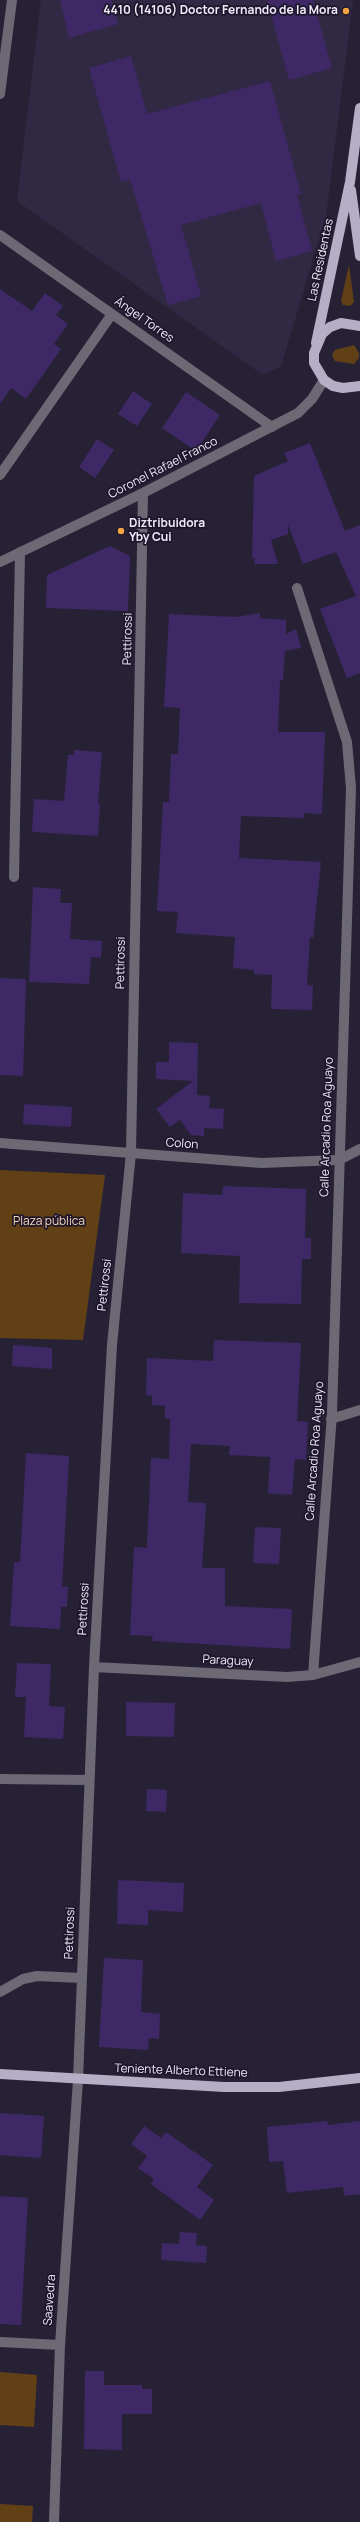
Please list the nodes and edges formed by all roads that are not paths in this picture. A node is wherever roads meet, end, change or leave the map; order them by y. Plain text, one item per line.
1 (12, 0) edge
2 (0, 94) edge
3 (360, 108) edge
4 (350, 182) junction
5 (0, 235) edge
6 (360, 256) edge
7 (112, 314) junction
8 (360, 326) edge
9 (316, 343) junction
10 (324, 380) junction
11 (360, 386) edge
12 (272, 427) junction
13 (0, 475) edge
14 (143, 493) junction
15 (20, 552) junction
16 (0, 562) edge
17 (297, 588) dead end
18 (14, 877) dead end
19 (0, 1143) edge
20 (360, 1149) edge
21 (131, 1153) junction
22 (339, 1160) junction
23 (360, 1410) edge
24 (331, 1419) junction
25 (360, 1662) edge
26 (94, 1667) junction
27 (313, 1675) junction
28 (0, 1779) edge
29 (89, 1780) junction
30 (82, 1978) junction
31 (0, 1992) edge
32 (0, 2074) edge
33 (360, 2078) edge
34 (78, 2080) junction
35 (0, 2342) edge
36 (60, 2345) junction
37 (54, 2522) edge

1 - 2 street
3 - 4 main road, Las Residentas
4 - 6 main road, Las Residentas
4 - 9 main road, Las Residentas
5 - 7 street, Ángel Torres
7 - 12 street, Ángel Torres
7 - 13 street
8 - 9 main road
9 - 10 main road, Las Residentas
10 - 11 main road
10 - 12 street, Coronel Rafael Franco
12 - 14 street, Coronel Rafael Franco
14 - 15 street, Coronel Rafael Franco
14 - 21 street, Pettirossi
15 - 16 street, Coronel Rafael Franco
15 - 18 street
17 - 22 street, Calle Arcadio Roa Aguayo
19 - 21 street, Colon
20 - 22 street, Colon
21 - 22 street, Colon
21 - 26 street, Pettirossi
22 - 24 street, Calle Arcadio Roa Aguayo
23 - 24 street
24 - 27 street, Calle Arcadio Roa Aguayo
25 - 27 street, Paraguay
26 - 27 street, Paraguay
26 - 29 street, Pettirossi
28 - 29 street
29 - 30 street, Pettirossi
30 - 31 street
30 - 34 street, Pettirossi
32 - 34 main road, Teniente Alberto Ettiene
33 - 34 main road, Teniente Alberto Ettiene
34 - 36 street, Saavedra
35 - 36 street
36 - 37 street, Saavedra

